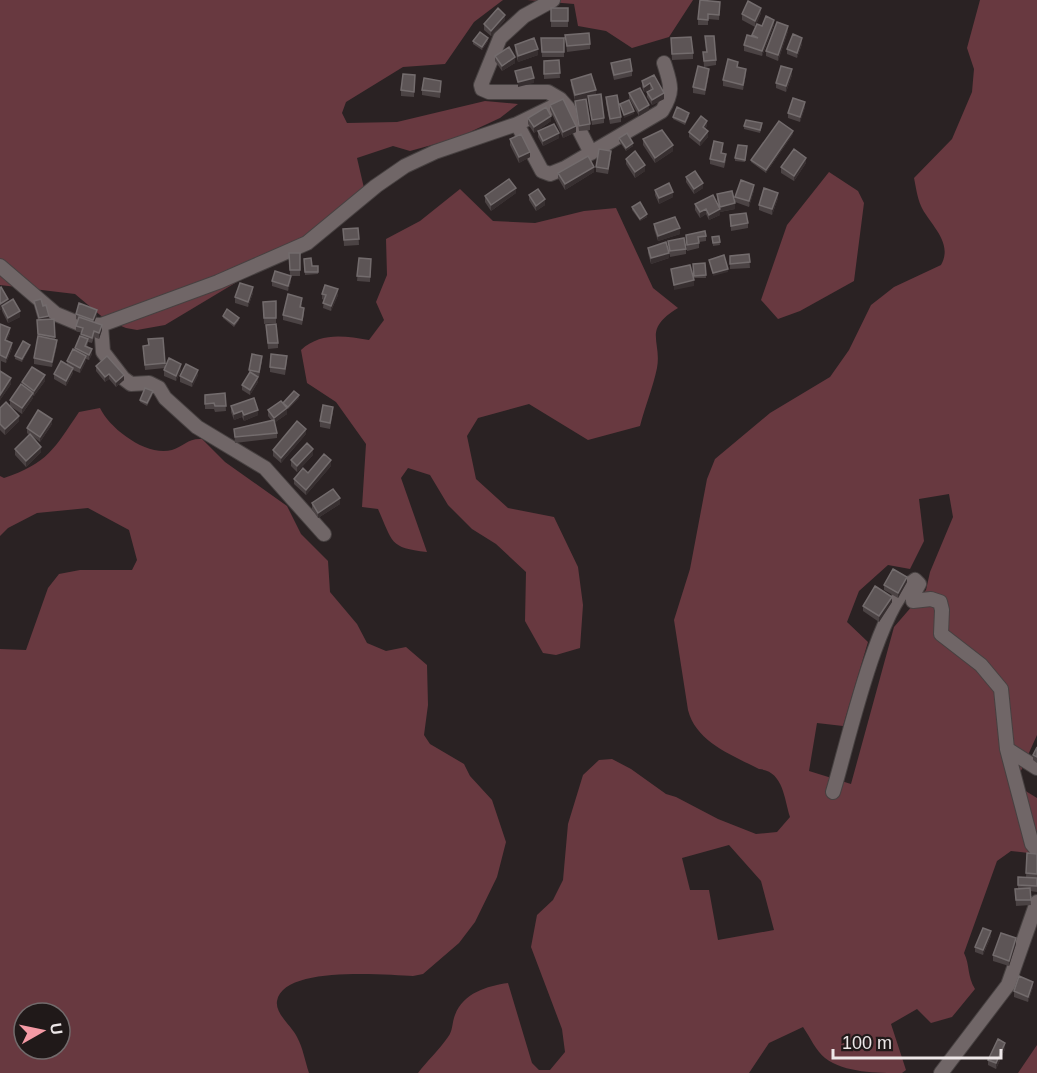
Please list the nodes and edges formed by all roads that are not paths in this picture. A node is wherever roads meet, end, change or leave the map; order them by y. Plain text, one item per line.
1 (553, 0) edge
2 (664, 63) dead end
3 (560, 99) junction
4 (517, 123) junction
5 (591, 153) junction
6 (0, 266) edge
7 (101, 325) junction
8 (324, 534) dead end
9 (1007, 749) junction
10 (1037, 768) edge
11 (833, 792) dead end
12 (1037, 850) edge
13 (1037, 902) edge
14 (941, 1073) edge

1 - 3 street
2 - 5 street
3 - 4 street
3 - 5 street
4 - 5 street
4 - 7 street
6 - 7 street
7 - 8 street
9 - 10 street
9 - 11 street
9 - 12 street
13 - 14 street

